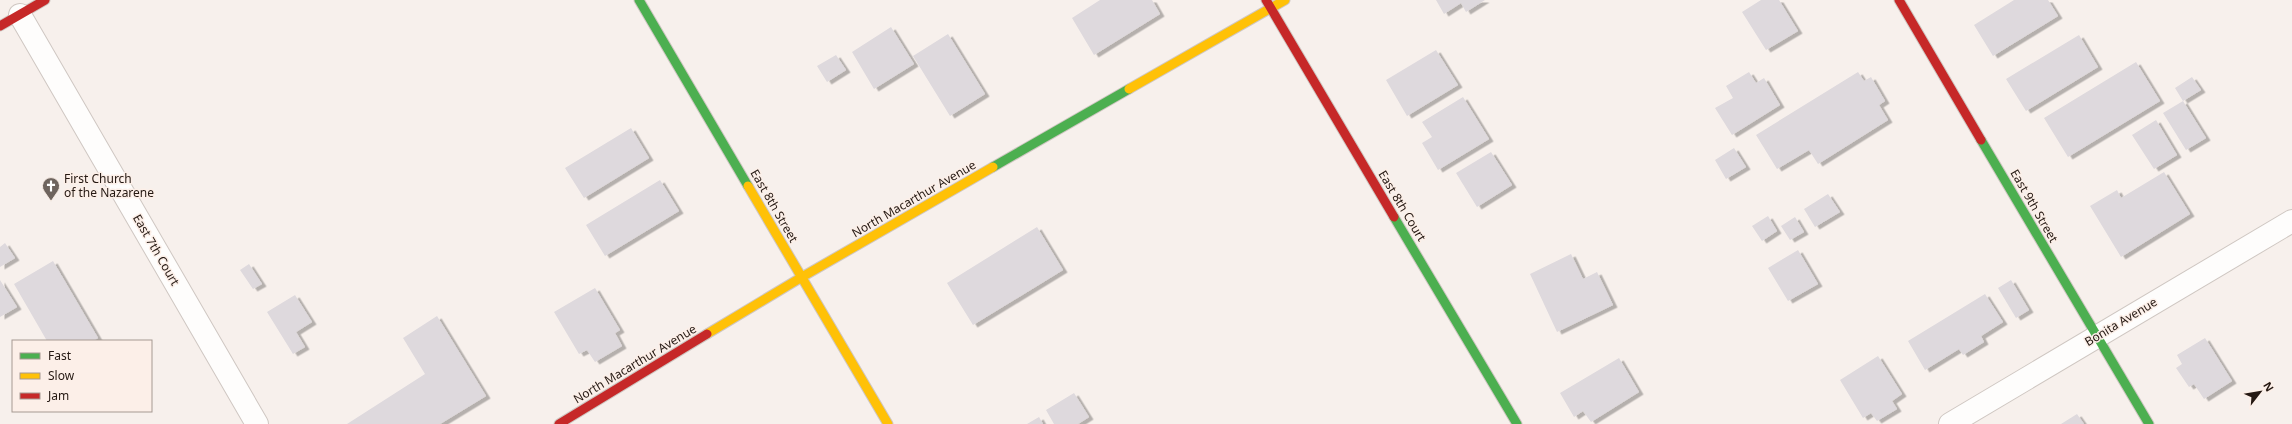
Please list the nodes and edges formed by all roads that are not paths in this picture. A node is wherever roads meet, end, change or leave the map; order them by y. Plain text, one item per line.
1 (45, 0) edge
2 (639, 0) edge
3 (1266, 0) edge
4 (1285, 0) edge
5 (1899, 0) edge
6 (1271, 8) junction
7 (20, 15) junction
8 (0, 26) edge
9 (2292, 221) edge
10 (802, 277) junction
11 (2097, 336) junction
12 (257, 424) edge
13 (559, 424) edge
14 (888, 424) edge
15 (1517, 424) edge
16 (1950, 424) edge
17 (2149, 424) edge

1 - 7 street
2 - 10 street, East 8th Street
3 - 6 street, East 8th Court
4 - 6 street, North Macarthur Avenue
5 - 11 street, East 9th Street
6 - 10 street, North Macarthur Avenue
6 - 15 street, East 8th Court
7 - 8 street
7 - 12 street, East 7th Court
9 - 11 street, Bonita Avenue
10 - 13 street, North Macarthur Avenue
10 - 14 street, East 8th Street
11 - 16 street, Bonita Avenue
11 - 17 street, East 9th Street

